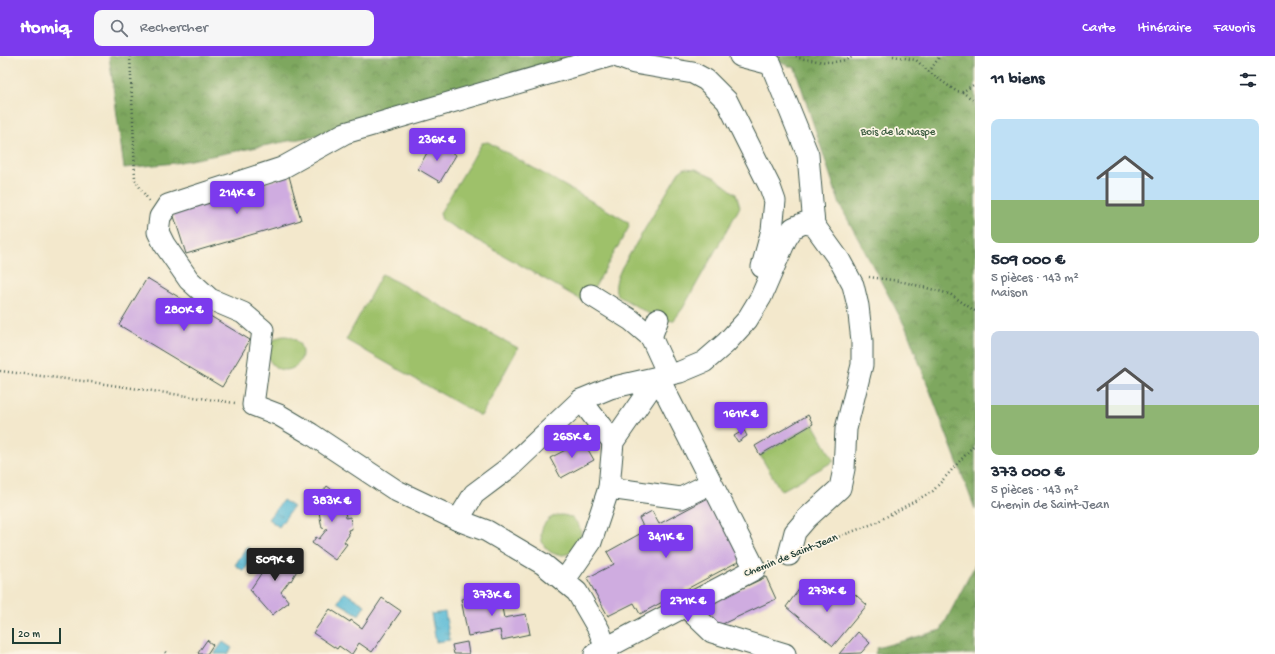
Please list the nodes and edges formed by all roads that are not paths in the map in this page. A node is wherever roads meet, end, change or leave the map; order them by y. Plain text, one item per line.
1 (610, 56) edge
2 (615, 56) edge
3 (740, 56) edge
4 (814, 225) junction
5 (591, 295) dead end
6 (747, 320) junction
7 (663, 376) junction
8 (581, 400) junction
9 (613, 442) junction
10 (711, 483) junction
11 (609, 488) junction
12 (458, 520) junction
13 (789, 555) road end
14 (564, 581) junction
15 (685, 606) junction
16 (603, 652) edge
17 (785, 654) edge

1 - 12 street
2 - 6 street
3 - 4 street
4 - 6 street
4 - 13 street
5 - 7 street
6 - 7 street
7 - 8 street
7 - 9 street
7 - 10 street
8 - 9 street
8 - 12 street
9 - 11 street
10 - 11 street
10 - 15 street, Chemin de Saint-Jean
11 - 14 street
12 - 14 street
14 - 16 street
15 - 16 street, Chemin de Saint-Jean
15 - 17 street

